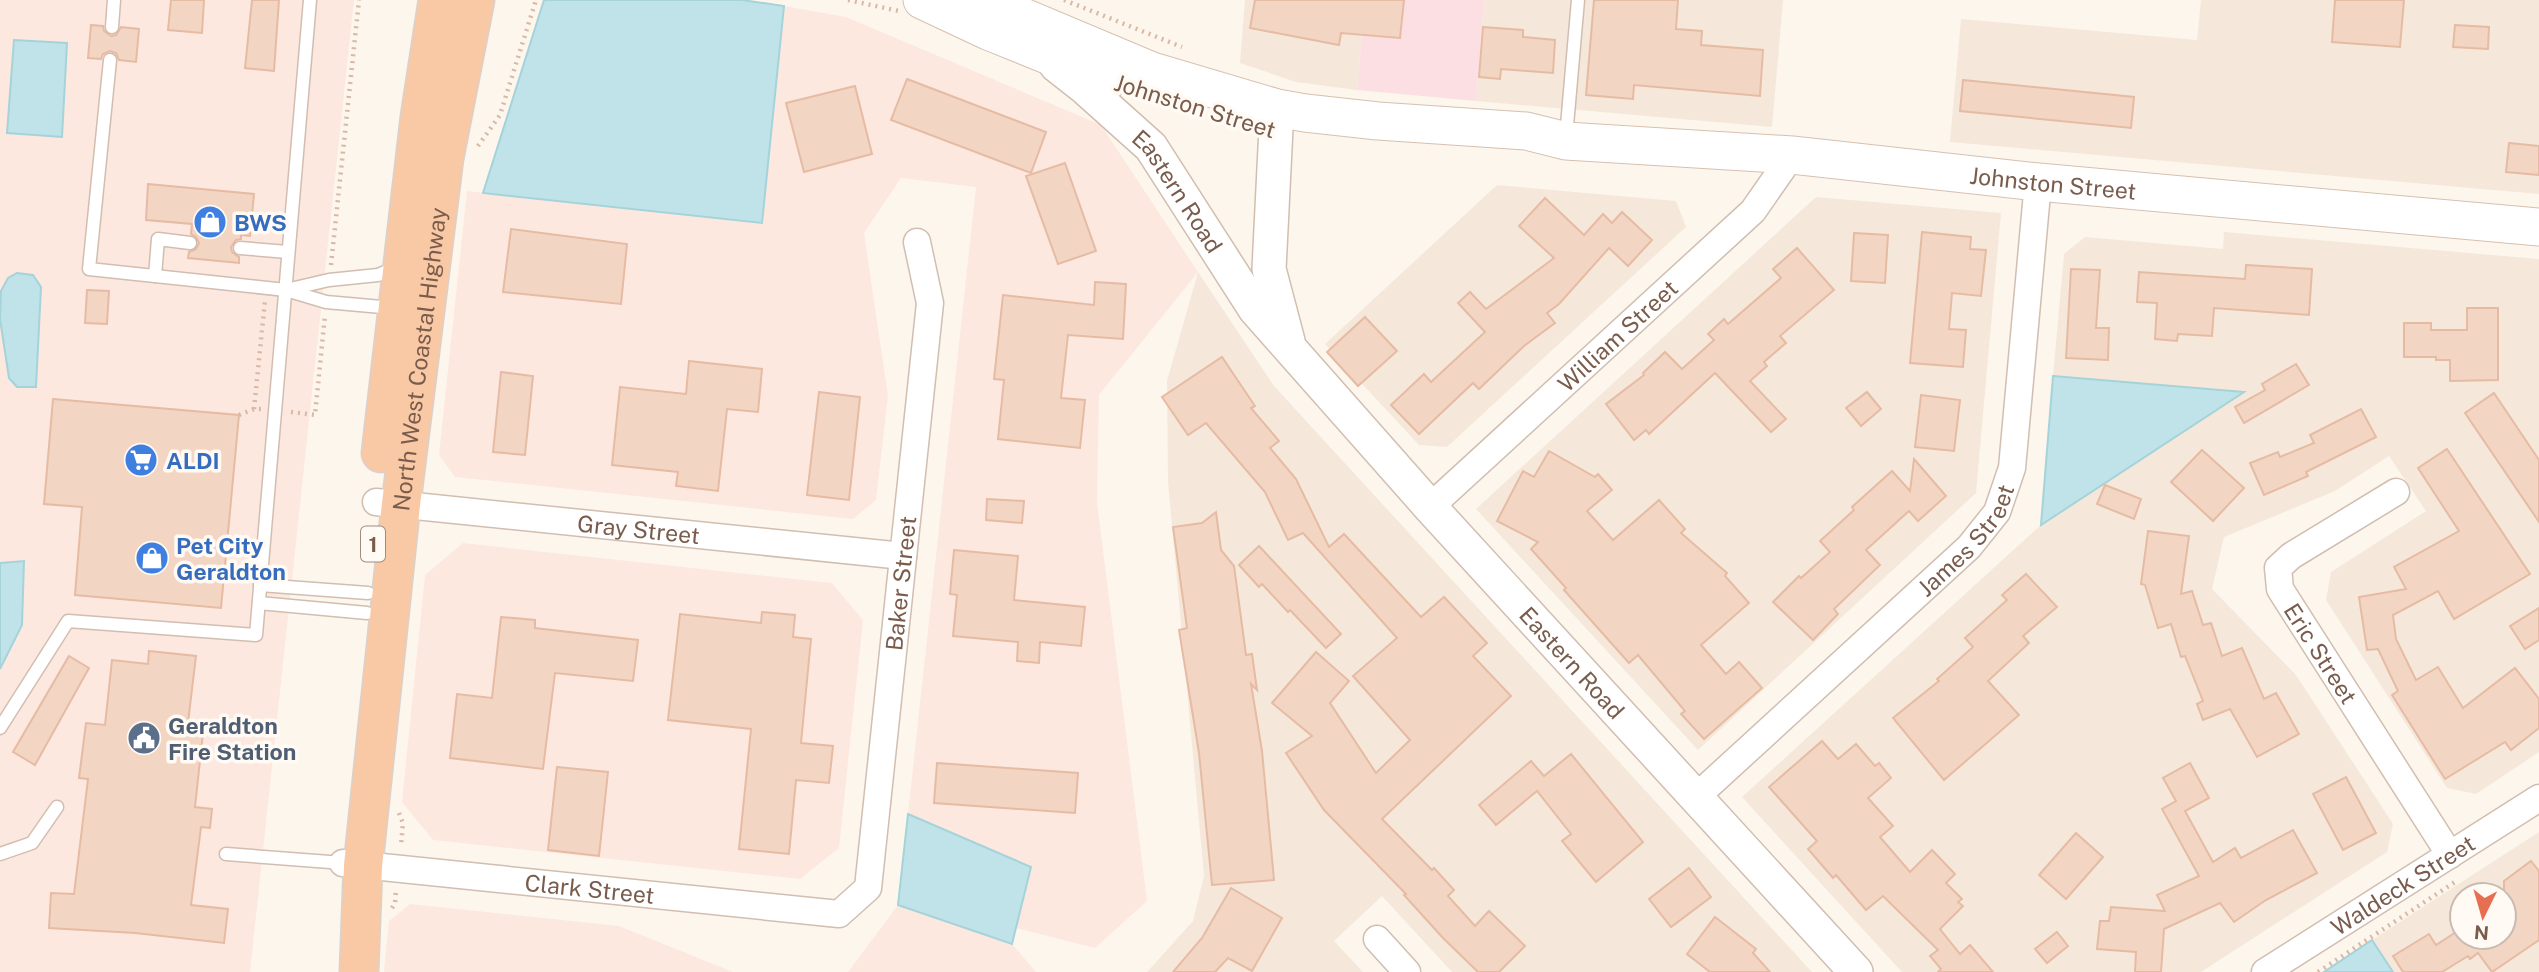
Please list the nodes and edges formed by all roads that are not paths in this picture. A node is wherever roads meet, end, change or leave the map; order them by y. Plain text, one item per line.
1 (114, 0) edge
2 (310, 0) edge
3 (438, 0) edge
4 (475, 0) edge
5 (922, 0) edge
6 (983, 0) edge
7 (1577, 0) edge
8 (112, 27) dead end
9 (1040, 52) junction
10 (110, 60) dead end
11 (1277, 120) junction
12 (1566, 141) junction
13 (1792, 155) junction
14 (2038, 182) junction
15 (2539, 227) edge
16 (917, 242) dead end
17 (190, 243) dead end
18 (240, 248) dead end
19 (288, 252) junction
20 (402, 260) junction
21 (155, 276) junction
22 (286, 290) junction
23 (411, 310) junction
24 (1291, 350) junction
25 (2396, 492) dead end
26 (389, 503) junction
27 (1430, 507) junction
28 (903, 556) junction
29 (260, 585) junction
30 (258, 603) junction
31 (367, 603) junction
32 (0, 728) edge
33 (1696, 797) junction
34 (2539, 798) edge
35 (57, 807) dead end
36 (0, 854) edge
37 (226, 854) dead end
38 (2450, 855) junction
39 (353, 864) junction
40 (839, 914) joint
41 (1377, 939) dead end
42 (336, 972) edge
43 (359, 972) edge
44 (1407, 972) edge
45 (1856, 972) edge
46 (2264, 972) edge

1 - 8 lane
2 - 19 lane
3 - 20 highway, North West Coastal Highway / 1
4 - 23 highway, North West Coastal Highway / 1
5 - 9 main road, Johnston Street
6 - 11 main road, Johnston Street
7 - 12 lane
9 - 11 main road, Johnston Street
9 - 24 street, Eastern Road
10 - 21 lane
11 - 12 main road, Johnston Street
11 - 24 street, Eastern Road
12 - 13 main road, Johnston Street
13 - 14 main road, Johnston Street
13 - 27 street, William Street
14 - 15 main road, Johnston Street
14 - 33 street, James Street
16 - 28 street, Baker Street
17 - 21 lane
18 - 19 lane
19 - 22 lane
20 - 22 lane
20 - 23 highway, North West Coastal Highway / 1
21 - 22 lane
22 - 23 lane
22 - 29 lane
23 - 26 highway, North West Coastal Highway / 1
24 - 27 street, Eastern Road
25 - 38 street, Eric Street
26 - 28 street, Gray Street
26 - 31 highway, North West Coastal Highway / 1
26 - 39 highway, North West Coastal Highway / 1
27 - 33 street, Eastern Road
28 - 40 street, Baker Street
29 - 30 lane
29 - 31 lane
30 - 31 lane
30 - 32 lane
31 - 39 highway, North West Coastal Highway / 1
33 - 45 street, Eastern Road
34 - 38 street, Waldeck Street
35 - 36 lane
37 - 39 lane
38 - 46 street, Waldeck Street
39 - 40 street, Clark Street
39 - 42 highway, North West Coastal Highway / 1
39 - 43 highway, North West Coastal Highway / 1
41 - 44 street

